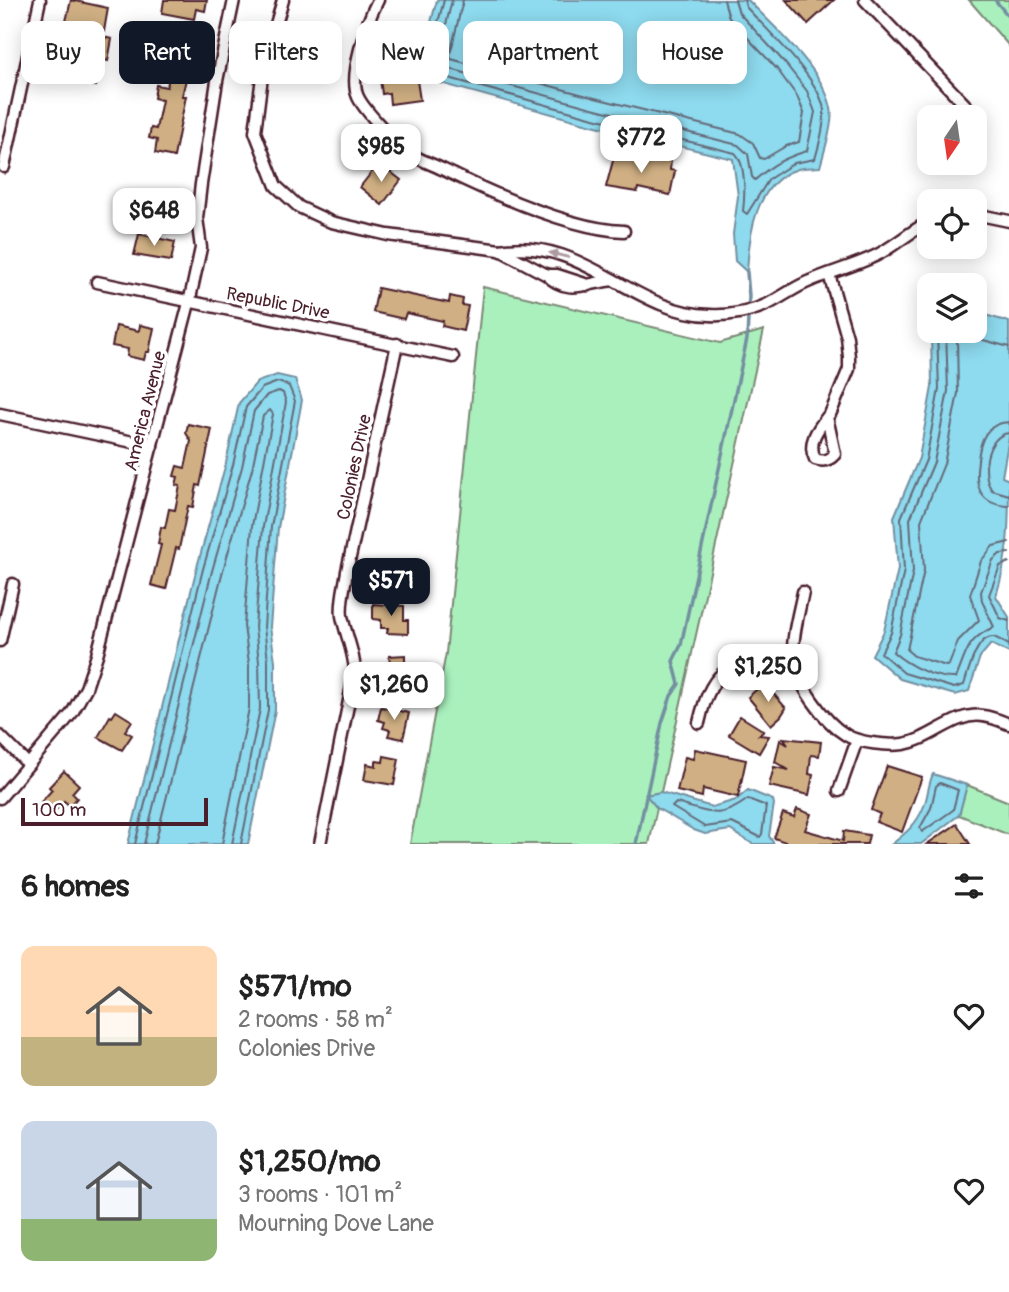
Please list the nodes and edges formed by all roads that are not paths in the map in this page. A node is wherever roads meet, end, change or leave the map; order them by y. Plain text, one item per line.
1 (40, 0) edge
2 (234, 0) edge
3 (283, 0) edge
4 (378, 0) edge
5 (865, 0) edge
6 (965, 105) edge
7 (4, 167) dead end
8 (987, 216) edge
9 (1009, 221) edge
10 (917, 230) edge
11 (624, 231) dead end
12 (499, 250) junction
13 (829, 274) junction
14 (613, 279) junction
15 (97, 282) dead end
16 (189, 303) junction
17 (397, 344) junction
18 (453, 357) dead end
19 (0, 414) edge
20 (827, 417) dead end
21 (152, 446) junction
22 (13, 584) dead end
23 (803, 592) dead end
24 (0, 641) edge
25 (793, 658) junction
26 (699, 723) dead end
27 (1009, 724) edge
28 (0, 736) edge
29 (857, 740) junction
30 (28, 764) junction
31 (839, 791) dead end
32 (0, 799) edge
33 (320, 844) edge

1 - 7 street
2 - 16 street, America Avenue
3 - 12 street
4 - 11 street
5 - 6 street
8 - 9 street
10 - 13 street
14 -> 12 street
12 - 14 street
13 - 14 street
13 - 20 street
15 - 16 street, Republic Drive
16 - 17 street, Republic Drive
16 - 21 street, America Avenue
17 - 18 street, Republic Drive
17 - 33 street, Colonies Drive
19 - 21 street
21 - 30 street, America Avenue
22 - 24 street
23 - 25 street
25 - 26 street
25 - 29 street
27 - 29 street
28 - 30 street
29 - 31 street
30 - 32 street, America Avenue

